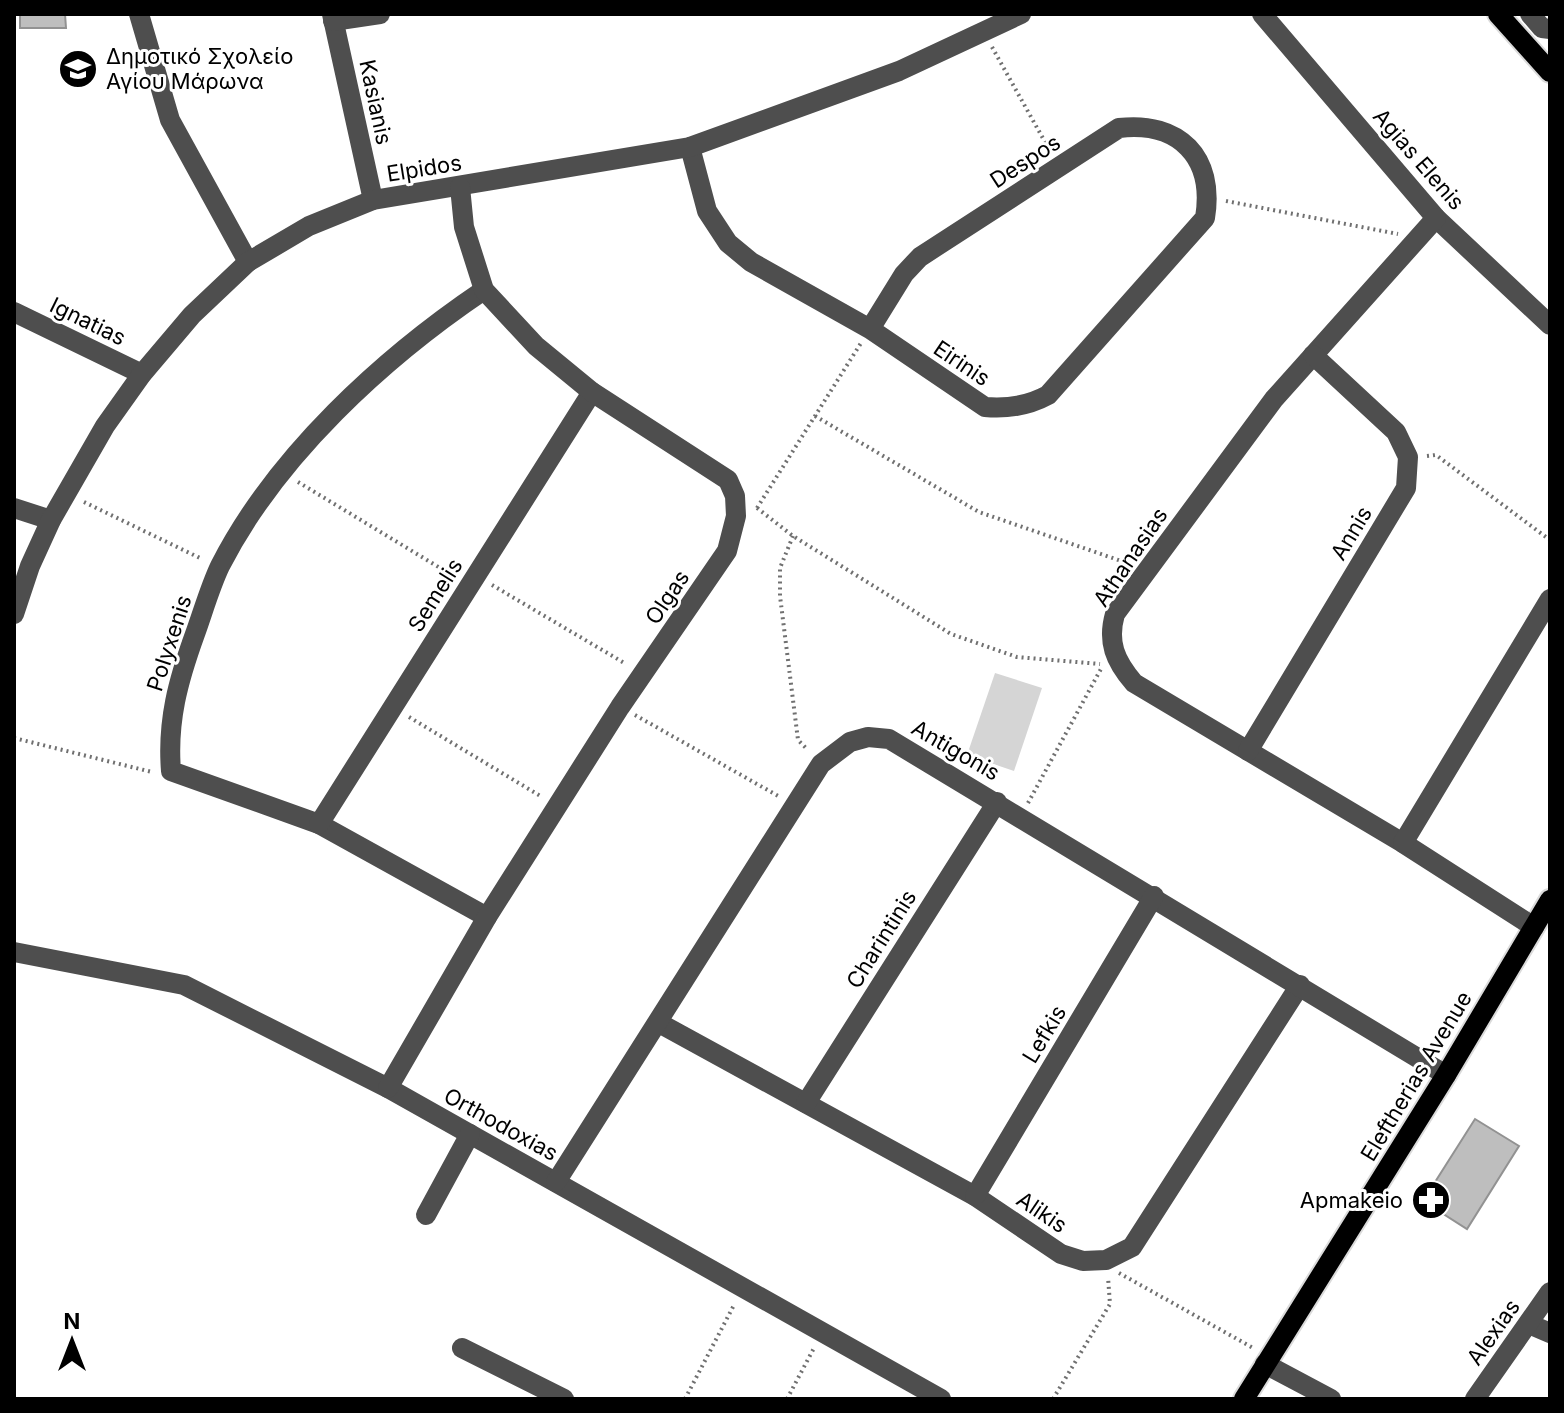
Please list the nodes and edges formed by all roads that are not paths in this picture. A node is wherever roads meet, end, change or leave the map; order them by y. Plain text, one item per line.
1 (139, 14) edge
2 (380, 14) edge
3 (1021, 14) edge
4 (1262, 14) edge
5 (1498, 14) edge
6 (1530, 14) edge
7 (333, 18) edge
8 (1550, 29) edge
9 (1550, 72) edge
10 (690, 147) junction
11 (460, 187) junction
12 (1208, 197) joint
13 (373, 200) junction
14 (1436, 218) junction
15 (248, 262) junction
16 (484, 290) junction
17 (14, 312) edge
18 (1550, 325) edge
19 (870, 329) junction
20 (1313, 355) junction
21 (142, 374) junction
22 (592, 392) junction
23 (14, 508) edge
24 (51, 520) junction
25 (1550, 599) edge
26 (14, 614) edge
27 (1248, 751) junction
28 (997, 802) junction
29 (319, 824) junction
30 (1403, 843) junction
31 (1154, 896) junction
32 (1550, 900) edge
33 (487, 917) junction
34 (1534, 927) junction
35 (14, 952) edge
36 (1300, 985) junction
37 (659, 1023) junction
38 (1446, 1075) junction
39 (388, 1088) junction
40 (806, 1103) junction
41 (470, 1134) junction
42 (556, 1182) junction
43 (975, 1196) junction
44 (426, 1215) dead end
45 (1550, 1292) edge
46 (1529, 1324) junction
47 (1550, 1333) edge
48 (462, 1348) dead end
49 (1268, 1360) junction
50 (564, 1399) edge
51 (941, 1399) edge
52 (1244, 1399) edge
53 (1331, 1399) edge
54 (1475, 1399) edge

1 - 15 street
2 - 7 street
3 - 10 street, Elpidos
4 - 14 street, Agias Elenis
5 - 9 main road
6 - 8 street
7 - 13 street, Kasianis
10 - 11 street, Elpidos
10 - 19 street, Eirinis
11 - 13 street, Elpidos
11 - 16 street
12 - 19 street, Despos
12 - 19 street, Eirinis
13 - 15 street, Elpidos
14 - 18 street, Agias Elenis
14 - 20 street, Athanasias
15 - 21 street, Elpidos
16 - 22 street
16 - 29 street, Polyxenis
17 - 21 street, Ignatias
20 - 27 street, Annis
20 - 27 street, Athanasias
21 - 24 street, Elpidos
22 - 29 street, Semelis
22 - 33 street, Olgas
23 - 24 street
24 - 26 street, Elpidos
25 - 30 street
27 - 30 street, Athanasias
28 - 31 street, Antigonis
28 - 37 street, Antigonis
28 - 40 street, Charintinis
29 - 33 street
30 - 34 street, Athanasias
31 - 36 street, Antigonis
31 - 43 street, Lefkis
32 - 34 main road, Eleftherias Avenue
33 - 39 street, Olgas
34 - 38 main road, Eleftherias Avenue
35 - 39 street, Orthodoxias
36 - 38 street, Antigonis
36 - 43 street, Alikis
37 - 40 street, Alikis
37 - 42 street, Antigonis
38 - 49 main road, Eleftherias Avenue
39 - 41 street, Orthodoxias
40 - 43 street, Alikis
41 - 42 street, Orthodoxias
41 - 44 street
42 - 51 street, Orthodoxias
45 - 46 street, Alexias
46 - 47 street
46 - 54 street, Alexias
48 - 50 street
49 - 52 main road, Eleftherias Avenue
49 - 53 street

